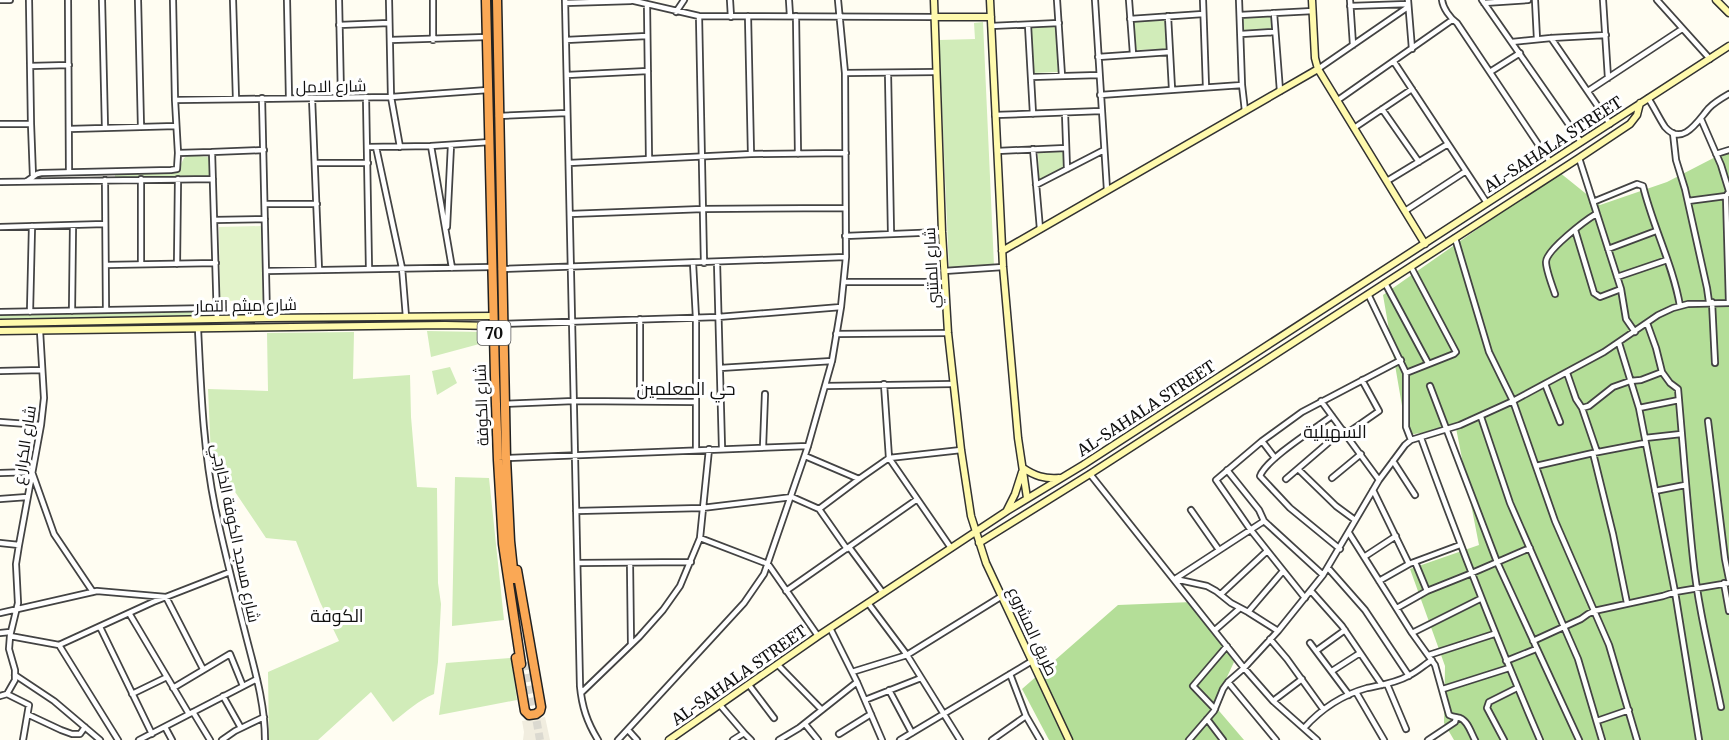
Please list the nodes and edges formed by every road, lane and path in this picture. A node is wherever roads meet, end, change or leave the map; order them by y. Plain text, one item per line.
1 (0, 0) edge
2 (5, 0) edge
3 (10, 0) edge
4 (29, 0) edge
5 (68, 0) edge
6 (102, 0) edge
7 (138, 0) edge
8 (173, 0) edge
9 (233, 0) edge
10 (287, 0) edge
11 (339, 0) edge
12 (389, 0) edge
13 (432, 0) edge
14 (486, 0) edge
15 (497, 0) edge
16 (632, 0) edge
17 (684, 0) edge
18 (730, 0) edge
19 (789, 0) edge
20 (838, 0) edge
21 (934, 0) edge
22 (990, 0) edge
23 (1057, 0) edge
24 (1095, 0) edge
25 (1129, 0) edge
26 (1203, 0) edge
27 (1239, 0) edge
28 (1312, 0) edge
29 (1442, 0) edge
30 (1528, 0) edge
31 (1535, 0) edge
32 (1603, 0) edge
33 (1657, 0) edge
34 (1716, 0) edge
35 (565, 1) edge
36 (1483, 2) edge
37 (1350, 3) edge
38 (647, 4) junction
39 (1408, 4) edge
40 (1313, 11) junction
41 (676, 12) junction
42 (1274, 13) junction
43 (1729, 13) edge
44 (1203, 14) junction
45 (1240, 15) junction
46 (699, 16) junction
47 (748, 16) junction
48 (790, 16) junction
49 (796, 16) junction
50 (1168, 16) junction
51 (731, 17) junction
52 (839, 17) junction
53 (934, 17) junction
54 (991, 17) junction
55 (1130, 19) junction
56 (1452, 20) junction
57 (390, 23) junction
58 (1059, 23) junction
59 (339, 25) junction
60 (1028, 25) junction
61 (991, 27) junction
62 (1682, 29) junction
63 (1275, 32) junction
64 (1240, 34) junction
65 (1606, 35) junction
66 (647, 36) junction
67 (487, 37) junction
68 (1551, 38) junction
69 (1537, 39) junction
70 (390, 40) junction
71 (433, 40) junction
72 (566, 40) junction
73 (1512, 42) junction
74 (1353, 45) junction
75 (1729, 46) edge
76 (1412, 49) junction
77 (1170, 52) junction
78 (1520, 53) junction
79 (1132, 54) junction
80 (1098, 57) junction
81 (1710, 59) junction
82 (493, 60) junction
83 (1394, 62) junction
84 (69, 65) junction
85 (30, 66) junction
86 (1318, 69) junction
87 (648, 71) junction
88 (936, 72) junction
89 (1490, 72) junction
90 (845, 73) junction
91 (888, 73) junction
92 (567, 75) junction
93 (1099, 75) junction
94 (1062, 76) junction
95 (1031, 77) junction
96 (1608, 78) junction
97 (492, 84) junction
98 (1242, 85) junction
99 (1206, 87) junction
100 (1172, 89) junction
101 (1412, 89) junction
102 (1280, 91) junction
103 (1588, 92) junction
104 (1729, 94) edge
105 (1100, 95) junction
106 (366, 97) junction
107 (391, 97) junction
108 (262, 98) junction
109 (289, 98) junction
110 (312, 98) junction
111 (341, 98) junction
112 (1648, 98) junction
113 (236, 99) junction
114 (175, 100) junction
115 (1338, 100) junction
116 (1640, 104) junction
117 (1382, 109) junction
118 (1101, 111) junction
119 (1245, 111) junction
120 (567, 112) junction
121 (1065, 113) junction
122 (1033, 114) junction
123 (995, 115) junction
124 (498, 116) junction
125 (1701, 119) junction
126 (0, 124) edge
127 (31, 124) junction
128 (1610, 124) junction
129 (176, 126) junction
130 (141, 127) junction
131 (105, 128) junction
132 (1354, 128) junction
133 (69, 129) junction
134 (1673, 133) junction
135 (490, 142) junction
136 (1581, 142) junction
137 (1448, 144) junction
138 (451, 145) junction
139 (431, 146) junction
140 (368, 147) junction
141 (376, 147) junction
142 (400, 147) junction
143 (1066, 147) junction
144 (1033, 149) junction
145 (264, 150) junction
146 (1104, 150) junction
147 (1729, 150) edge
148 (997, 151) junction
149 (212, 152) junction
150 (178, 153) junction
151 (846, 153) junction
152 (751, 154) junction
153 (798, 154) junction
154 (1716, 154) junction
155 (702, 156) junction
156 (1579, 158) junction
157 (649, 159) junction
158 (1419, 162) junction
159 (1550, 162) junction
160 (316, 163) junction
161 (368, 163) junction
162 (568, 163) junction
163 (1067, 169) junction
164 (113, 170) junction
165 (69, 171) junction
166 (1466, 171) junction
167 (34, 178) junction
168 (141, 179) junction
169 (178, 179) junction
170 (213, 179) junction
171 (105, 180) junction
172 (113, 180) junction
173 (1387, 181) junction
174 (0, 182) edge
175 (1036, 185) junction
176 (1107, 190) junction
177 (1728, 193) edge
178 (1688, 201) junction
179 (1593, 202) junction
180 (1487, 203) junction
181 (265, 204) junction
182 (317, 204) junction
183 (845, 208) junction
184 (703, 209) junction
185 (1405, 211) junction
186 (570, 214) junction
187 (1596, 214) junction
188 (265, 219) junction
189 (214, 220) junction
190 (105, 224) junction
191 (73, 225) junction
192 (32, 226) junction
193 (0, 227) edge
194 (1040, 229) junction
195 (1575, 230) junction
196 (1656, 231) junction
197 (942, 232) junction
198 (891, 233) junction
199 (447, 236) junction
200 (845, 236) junction
201 (1455, 238) junction
202 (1425, 244) junction
203 (1608, 249) junction
204 (1002, 251) junction
205 (846, 256) junction
206 (1667, 260) junction
207 (704, 262) junction
208 (717, 262) junction
209 (216, 263) junction
210 (693, 263) junction
211 (141, 264) junction
212 (177, 264) junction
213 (106, 265) junction
214 (571, 267) junction
215 (1002, 267) junction
216 (1411, 267) junction
217 (402, 268) junction
218 (452, 268) junction
219 (497, 268) junction
220 (369, 269) junction
221 (319, 270) junction
222 (266, 271) junction
223 (944, 271) junction
224 (1617, 277) junction
225 (844, 282) junction
226 (945, 282) junction
227 (1385, 283) junction
228 (1621, 289) junction
229 (1368, 294) junction
230 (1555, 294) dead end
231 (1710, 302) junction
232 (1729, 303) edge
233 (1680, 306) junction
234 (841, 307) junction
235 (217, 308) junction
236 (106, 310) junction
237 (72, 311) junction
238 (0, 312) edge
239 (30, 312) junction
240 (405, 317) junction
241 (718, 317) junction
242 (267, 318) junction
243 (346, 318) junction
244 (696, 318) junction
245 (217, 319) junction
246 (640, 319) junction
247 (497, 322) junction
248 (0, 323) edge
249 (572, 323) junction
250 (1647, 323) junction
251 (346, 327) junction
252 (198, 329) junction
253 (0, 330) edge
254 (40, 331) junction
255 (1635, 332) junction
256 (948, 333) junction
257 (836, 334) junction
258 (1619, 343) junction
259 (500, 355) junction
260 (1253, 355) junction
261 (1401, 360) junction
262 (832, 361) junction
263 (1428, 363) junction
264 (1715, 363) dead end
265 (1258, 364) junction
266 (720, 368) junction
267 (42, 370) junction
268 (0, 371) edge
269 (1662, 372) junction
270 (1406, 373) junction
271 (1567, 373) junction
272 (495, 376) junction
273 (504, 376) junction
274 (1362, 380) junction
275 (1630, 381) junction
276 (884, 384) junction
277 (953, 384) junction
278 (1545, 384) junction
279 (825, 386) junction
280 (1430, 386) dead end
281 (765, 394) dead end
282 (1679, 400) junction
283 (574, 401) junction
284 (640, 401) junction
285 (1322, 401) junction
286 (1513, 401) junction
287 (696, 402) junction
288 (504, 404) junction
289 (1582, 408) junction
290 (1639, 408) junction
291 (1332, 416) junction
292 (1481, 417) junction
293 (1708, 421) dead end
294 (0, 422) edge
295 (1560, 422) dead end
296 (41, 425) junction
297 (1448, 430) junction
298 (1344, 432) junction
299 (1681, 434) junction
300 (1421, 438) junction
301 (1411, 440) junction
302 (1645, 440) junction
303 (1262, 441) junction
304 (808, 446) junction
305 (764, 447) junction
306 (722, 448) junction
307 (696, 449) junction
308 (709, 449) junction
309 (961, 450) junction
310 (1595, 452) junction
311 (1361, 454) junction
312 (575, 456) junction
313 (805, 456) junction
314 (506, 458) junction
315 (889, 458) junction
316 (1275, 458) junction
317 (1393, 461) junction
318 (1536, 466) junction
319 (1023, 468) junction
320 (1298, 469) junction
321 (1227, 470) junction
322 (32, 472) junction
323 (0, 473) edge
324 (1090, 474) junction
325 (859, 478) junction
326 (1061, 478) junction
327 (1332, 478) dead end
328 (1286, 479) dead end
329 (1379, 480) junction
330 (1685, 485) junction
331 (1373, 490) junction
332 (1655, 491) junction
333 (1415, 495) dead end
334 (27, 497) junction
335 (792, 497) junction
336 (1027, 498) junction
337 (0, 499) edge
338 (916, 500) junction
339 (702, 508) junction
340 (819, 509) junction
341 (1191, 510) dead end
342 (576, 511) junction
343 (1007, 511) junction
344 (1355, 520) junction
345 (1263, 521) junction
346 (1250, 529) junction
347 (975, 532) junction
348 (1349, 533) junction
349 (1396, 536) junction
350 (700, 538) junction
351 (507, 542) junction
352 (0, 543) edge
353 (979, 543) junction
354 (19, 545) junction
355 (1460, 545) junction
356 (848, 548) junction
357 (951, 548) junction
358 (1530, 548) junction
359 (1340, 549) junction
360 (1219, 550) junction
361 (1267, 551) junction
362 (1364, 557) junction
363 (630, 562) junction
364 (691, 562) junction
365 (1415, 562) junction
366 (1497, 562) junction
367 (578, 563) junction
368 (768, 564) junction
369 (1409, 564) junction
370 (1328, 568) junction
371 (1283, 571) junction
372 (230, 572) junction
373 (1472, 573) junction
374 (1323, 575) junction
375 (1175, 579) junction
376 (1379, 581) junction
377 (1728, 582) edge
378 (1697, 588) junction
379 (786, 591) junction
380 (1311, 591) junction
381 (1427, 591) junction
382 (93, 592) junction
383 (1675, 592) junction
384 (883, 593) junction
385 (1221, 594) junction
386 (1002, 596) junction
387 (166, 597) junction
388 (1305, 598) junction
389 (1480, 599) junction
390 (868, 603) junction
391 (1627, 603) junction
392 (1396, 608) junction
393 (17, 609) junction
394 (1239, 609) junction
395 (1594, 611) junction
396 (1729, 611) edge
397 (1248, 612) junction
398 (0, 613) edge
399 (129, 613) junction
400 (100, 627) junction
401 (1564, 627) junction
402 (830, 628) junction
403 (1215, 630) junction
404 (1345, 630) junction
405 (1278, 631) junction
406 (0, 633) edge
407 (1412, 633) junction
408 (10, 634) junction
409 (1494, 634) junction
410 (818, 636) junction
411 (1270, 639) junction
412 (1533, 641) junction
413 (1310, 643) dead end
414 (631, 644) junction
415 (59, 645) junction
416 (1227, 646) junction
417 (1536, 649) junction
418 (1316, 651) junction
419 (1360, 653) junction
420 (907, 655) junction
421 (1430, 658) junction
422 (1032, 661) junction
423 (1506, 661) junction
424 (524, 663) tunnel mouth
425 (778, 665) junction
426 (1244, 668) junction
427 (1509, 668) junction
428 (203, 669) junction
429 (1332, 671) junction
430 (852, 672) junction
431 (1010, 674) junction
432 (15, 675) junction
433 (1408, 676) junction
434 (167, 677) junction
435 (921, 678) junction
436 (257, 679) junction
437 (1302, 679) junction
438 (857, 681) junction
439 (1228, 682) junction
440 (749, 685) junction
441 (1385, 685) junction
442 (243, 686) junction
443 (173, 688) junction
444 (1517, 688) junction
445 (1443, 689) junction
446 (889, 690) junction
447 (1356, 692) junction
448 (581, 693) junction
449 (7, 694) junction
450 (132, 694) junction
451 (1349, 695) junction
452 (0, 696) edge
453 (223, 696) junction
454 (865, 700) junction
455 (1273, 701) junction
456 (720, 705) junction
457 (1721, 707) dead end
458 (1215, 708) junction
459 (1323, 709) junction
460 (822, 710) junction
461 (1629, 710) junction
462 (191, 713) junction
463 (871, 714) junction
464 (944, 714) junction
465 (28, 715) junction
466 (1026, 716) junction
467 (264, 717) junction
468 (774, 718) dead end
469 (1456, 718) junction
470 (1207, 719) junction
471 (1597, 721) junction
472 (805, 724) junction
473 (85, 727) junction
474 (165, 727) junction
475 (241, 728) junction
476 (1304, 728) junction
477 (1406, 729) dead end
478 (628, 730) junction
479 (744, 733) junction
480 (790, 733) junction
481 (912, 733) junction
482 (152, 734) junction
483 (839, 734) dead end
484 (1066, 739) edge
485 (1637, 739) edge
486 (25, 740) edge
487 (100, 740) edge
488 (118, 740) edge
489 (139, 740) edge
490 (172, 740) edge
491 (210, 740) edge
492 (222, 740) edge
493 (265, 740) edge
494 (598, 740) edge
495 (618, 740) edge
496 (637, 740) edge
497 (669, 740) edge
498 (733, 740) edge
499 (751, 740) edge
500 (779, 740) edge
501 (794, 740) edge
502 (818, 740) edge
503 (882, 740) edge
504 (900, 740) edge
505 (960, 740) edge
506 (992, 740) edge
507 (1040, 740) edge
508 (1189, 740) edge
509 (1223, 740) edge
510 (1276, 740) edge
511 (1317, 740) edge
512 (1384, 740) edge
513 (1428, 740) edge
514 (1475, 740) edge
515 (1504, 740) edge
516 (1539, 740) edge
517 (1579, 740) edge
518 (1602, 740) edge
519 (1699, 740) edge

1 - 2 street
2 - 3 street
4 - 85 street
5 - 84 street
6 - 131 street
7 - 130 street
8 - 114 street
9 - 113 street
10 - 109 street
11 - 59 street
12 - 57 street
13 - 71 street
14 - 67 highway, شارع الكوفة / 70
15 - 82 highway, شارع الكوفة / 70
16 - 35 street
16 - 38 street
17 - 41 street
18 - 51 street
19 - 48 street
20 - 52 street
21 - 53 street, شارع المتنبي
22 - 54 street
23 - 58 street
24 - 80 street
25 - 55 street
26 - 44 street
27 - 45 street
28 - 40 street
29 - 56 street
30 - 36 street
31 - 69 street
32 - 65 street
33 - 62 street
34 - 43 street
35 - 72 street
36 - 73 street
37 - 39 street
37 - 74 street
38 - 41 street
38 - 66 street
39 - 74 street
39 - 76 street
40 - 42 street
40 - 86 street
41 - 46 street
42 - 45 street
42 - 63 street
44 - 50 street
44 - 99 street
45 - 64 street
46 - 51 street
46 - 155 street
47 - 48 street
47 - 51 street
47 - 152 street
48 - 49 street
49 - 52 street
49 - 153 street
50 - 55 street
50 - 77 street
52 - 53 street
52 - 90 street
53 - 54 street
53 - 88 street, شارع المتنبي
54 - 61 street
55 - 79 street
56 - 76 street
56 - 89 street
57 - 59 street
57 - 70 street
58 - 60 street
58 - 94 street
59 - 111 street
60 - 61 street
60 - 95 street
61 - 123 street
62 - 81 street
62 - 96 street
63 - 64 street
63 - 102 street
64 - 98 street
65 - 68 street
65 - 96 street
66 - 72 street
66 - 87 street
67 - 71 street
67 - 82 highway, شارع الكوفة / 70
68 - 69 street
68 - 103 street
69 - 73 street
70 - 71 street
70 - 107 street
72 - 92 street
73 - 78 street
74 - 86 street
75 - 81 street, AL-SAHALA STREET
76 - 83 street
77 - 79 street
77 - 100 street
78 - 89 street
78 - 136 street
79 - 80 street
80 - 93 street
81 - 112 street, AL-SAHALA STREET
82 - 97 highway, شارع الكوفة / 70
83 - 101 street
83 - 115 street
84 - 85 street
84 - 133 street
85 - 127 street
86 - 102 street
86 - 115 street
87 - 92 street
87 - 157 street
88 - 91 street
88 - 197 street, شارع المتنبي
89 - 159 street
90 - 91 street
90 - 151 street
91 - 198 street
92 - 120 street
93 - 94 street
93 - 105 street
94 - 95 street
95 - 122 street
96 - 103 street
97 - 107 street, شارع الامل
97 - 124 highway, شارع الكوفة / 70
97 - 135 highway, شارع الكوفة / 70
98 - 99 street
98 - 119 street
99 - 100 street
100 - 105 street
101 - 117 street
101 - 137 street
102 - 119 street
103 - 128 street
104 - 125 street
105 - 118 street
106 - 107 street, شارع الامل
106 - 111 street, شارع الامل
106 - 140 street
107 - 142 street
108 - 109 street, شارع الامل
108 - 113 street, شارع الامل
108 - 145 street
109 - 110 street, شارع الامل
110 - 111 street, شارع الامل
110 - 160 street
112 - 116 street, AL-SAHALA STREET
112 - 134 street
113 - 114 street, شارع الامل
114 - 129 street
115 - 132 street
116 - 128 street, AL-SAHALA STREET
116 - 156 street, AL-SAHALA STREET
117 - 132 street
117 - 158 street
118 - 121 street
118 - 146 street
119 - 176 street
120 - 124 street
120 - 162 street
121 - 122 street
121 - 143 street
122 - 123 street
123 - 148 street
124 - 219 highway, شارع الكوفة / 70
125 - 134 street
125 - 154 street
126 - 127 street
127 - 167 street
128 - 136 street, AL-SAHALA STREET
129 - 130 street
129 - 150 street
130 - 131 street
131 - 133 street
132 - 173 street
133 - 165 street
134 - 178 street
135 - 138 street
135 - 219 highway, شارع الكوفة / 70
136 - 159 street, AL-SAHALA STREET
137 - 158 street
137 - 166 street
138 - 139 street
138 - 199 street
139 - 142 street
139 - 199 street
140 - 141 street
140 - 161 street
141 - 142 street
141 - 217 street
143 - 144 street
143 - 163 street
144 - 148 street
144 - 175 street
145 - 149 street
145 - 181 street
146 - 163 street
146 - 176 street
147 - 154 street
148 - 204 street
149 - 150 street
149 - 170 street
150 - 164 street
151 - 153 street
151 - 183 street
152 - 153 street
152 - 155 street
154 - 177 street
155 - 157 street
155 - 184 street
156 - 179 street
156 - 201 street, AL-SAHALA STREET
157 - 162 street
158 - 173 street
159 - 180 street, AL-SAHALA STREET
160 - 161 street
160 - 182 street
161 - 220 street
162 - 186 street
163 - 175 street
164 - 165 street
164 - 172 street
165 - 167 street
166 - 180 street
166 - 185 street
167 - 171 street
167 - 174 street
168 - 169 street
168 - 172 street
168 - 211 street
169 - 170 street
169 - 212 street
170 - 189 street
171 - 172 street
171 - 190 street
173 - 185 street
175 - 194 street
176 - 194 street
177 - 178 street
177 - 232 street
178 - 231 street
179 - 187 street
179 - 196 street
180 - 202 street, AL-SAHALA STREET
181 - 182 street
181 - 188 street
182 - 221 street
183 - 184 street
183 - 200 street
184 - 186 street
184 - 207 street
185 - 202 street
186 - 214 street
187 - 195 street
187 - 203 street
188 - 189 street
188 - 222 street
189 - 209 street
190 - 191 street
190 - 213 street
191 - 192 street
191 - 237 street
192 - 193 street
192 - 239 street
194 - 204 street
195 - 228 street
195 - 230 street
196 - 203 street
196 - 206 street
197 - 198 street
197 - 223 street, شارع المتنبي
198 - 200 street
199 - 218 street
200 - 205 street
201 - 216 street, AL-SAHALA STREET
201 - 286 street
202 - 260 street, AL-SAHALA STREET
203 - 224 street
204 - 215 street
205 - 208 street
205 - 225 street
206 - 224 street
206 - 233 street
207 - 208 street
207 - 210 street
208 - 241 street
209 - 212 street
209 - 235 street
210 - 214 street
210 - 244 street
211 - 212 street
211 - 213 street
213 - 236 street
214 - 219 street
214 - 249 street
215 - 223 street
215 - 319 street
216 - 227 street, AL-SAHALA STREET
216 - 263 street
217 - 218 street
217 - 220 street
217 - 240 street
218 - 219 street
219 - 247 highway, شارع الكوفة / 70
220 - 221 street
221 - 222 street
222 - 242 street
223 - 226 street, شارع المتنبي
224 - 228 street
225 - 226 street
225 - 234 street
226 - 256 street, شارع المتنبي
227 - 229 street, AL-SAHALA STREET
227 - 263 street
228 - 255 street
229 - 261 street
229 - 265 street, AL-SAHALA STREET
231 - 232 street
231 - 233 street
231 - 264 street
233 - 250 street
234 - 241 street
234 - 257 street
235 - 236 street
235 - 245 street
236 - 237 street
237 - 239 street
238 - 239 street
240 - 243 street, شارع ميثم التمار
240 - 247 street, شارع ميثم التمار
241 - 244 street
241 - 266 street
242 - 243 street, شارع ميثم التمار
242 - 245 street, شارع ميثم التمار
243 - 251 street
244 - 246 street
244 - 287 street
245 - 248 street, شارع ميثم التمار
246 - 249 street
246 - 284 street
247 - 249 street
247 - 251 street
247 - 259 highway, شارع الكوفة / 70
249 - 283 street
250 - 255 street
250 - 269 street
251 - 252 street
252 - 254 street
252 - 372 street, شارع مسجد الكوفة الخارجي
253 - 254 street
254 - 267 street, شارع الكرار ع
255 - 258 street
256 - 257 street
256 - 277 street, شارع المتنبي
257 - 262 street
258 - 271 street
258 - 275 street
259 - 272 highway, شارع الكوفة / 70
259 - 273 highway, شارع الكوفة / 70
260 - 265 street
260 - 326 street, AL-SAHALA STREET
261 - 270 street
261 - 274 street
262 - 266 street
262 - 279 street
263 - 270 street
265 - 324 street, AL-SAHALA STREET
266 - 306 street
267 - 268 street
267 - 296 street, شارع الكرار ع
269 - 275 street
269 - 282 street
270 - 301 street
271 - 278 street
271 - 289 street
272 - 273 highway
272 - 351 highway, شارع الكوفة / 70
273 - 288 highway, شارع الكوفة / 70
274 - 285 street
274 - 298 street
275 - 289 street
275 - 290 street
276 - 277 street
276 - 279 street
276 - 315 street
277 - 309 street, شارع المتنبي
278 - 286 street
278 - 295 street
279 - 304 street
280 - 297 street
281 - 305 street
282 - 290 street
282 - 299 street
283 - 284 street
283 - 288 street
283 - 312 street
284 - 287 street
285 - 291 street
285 - 303 street
286 - 292 street
286 - 318 street
287 - 307 street
288 - 314 highway, شارع الكوفة / 70
289 - 310 street
290 - 302 street
291 - 298 street
291 - 316 street
292 - 297 street
292 - 358 street
293 - 377 street
294 - 296 street
296 - 322 street, شارع الكرار ع
297 - 300 street
297 - 366 street
298 - 311 street
298 - 320 street
299 - 302 street
299 - 330 street
300 - 301 street
300 - 355 street
301 - 317 street
302 - 310 street
302 - 332 street
303 - 316 street
303 - 321 street
304 - 305 street
304 - 313 street
305 - 306 street
306 - 308 street
307 - 308 street
307 - 312 street
308 - 339 street
309 - 315 street
309 - 347 street, شارع المتنبي
310 - 318 street
310 - 391 street
311 - 327 street
311 - 329 street
312 - 314 street
312 - 342 street
313 - 325 street
313 - 335 street
314 - 351 highway, شارع الكوفة / 70
315 - 325 street
315 - 338 street
316 - 359 street
317 - 329 street
317 - 333 street
318 - 395 street
319 - 326 street
319 - 336 street
319 - 343 street
320 - 328 street
320 - 344 street
321 - 345 street
321 - 346 street
322 - 323 street
322 - 334 street, شارع الكرار ع
322 - 382 street
324 - 353 street, AL-SAHALA STREET
324 - 375 street
325 - 340 street
326 - 336 street, AL-SAHALA STREET
329 - 331 street
330 - 332 street
330 - 378 street
331 - 344 street
331 - 349 street
332 - 383 street
334 - 337 street
334 - 354 street, شارع الكرار ع
335 - 339 street
335 - 340 street
335 - 368 street
336 - 343 street, AL-SAHALA STREET
338 - 356 street
338 - 357 street
339 - 342 street
339 - 350 street
340 - 356 street
341 - 360 street
342 - 367 street
343 - 347 street, AL-SAHALA STREET
344 - 348 street
345 - 346 street
345 - 374 street
346 - 360 street
346 - 361 street
347 - 353 street, طريق المشروع
347 - 357 street, AL-SAHALA STREET
348 - 359 street
348 - 362 street
349 - 362 street
349 - 369 street
350 - 364 street
350 - 368 street
351 - 351 highway
351 - 424 highway, شارع الكوفة / 70
352 - 354 street
353 - 386 street, طريق المشروع
354 - 393 street, شارع الكرار ع
355 - 365 street
355 - 373 street
356 - 379 street
356 - 384 street
357 - 384 street, AL-SAHALA STREET
358 - 366 street
358 - 401 street
359 - 370 street
360 - 375 street
361 - 371 street
361 - 385 street
362 - 376 street
363 - 364 street
363 - 367 street
363 - 414 street
364 - 414 street
365 - 369 street
365 - 381 street
366 - 373 street
366 - 412 street
367 - 448 street
368 - 379 street
368 - 478 street
369 - 376 street
370 - 374 street
370 - 433 street
371 - 388 street
371 - 397 street
372 - 387 street
372 - 436 street, شارع مسجد الكوفة الخارجي
373 - 381 street
373 - 389 street
374 - 380 street
375 - 385 street
375 - 403 street
376 - 392 street
377 - 378 street
377 - 396 street
378 - 383 street
378 - 457 street
379 - 410 street
380 - 388 street
380 - 404 street
381 - 392 street
382 - 387 street
382 - 393 street
383 - 391 street
383 - 519 street
384 - 390 street, AL-SAHALA STREET
385 - 394 street
386 - 420 street
386 - 422 street, طريق المشروع
387 - 399 street
387 - 428 street
388 - 405 street
389 - 407 street
389 - 409 street
390 - 402 street, AL-SAHALA STREET
390 - 420 street
391 - 395 street
392 - 407 street
393 - 398 street
393 - 408 street, شارع الكرار ع
394 - 397 street
394 - 403 street
395 - 401 street
395 - 461 street
397 - 405 street
399 - 400 street
399 - 434 street
400 - 415 street
400 - 450 street
401 - 412 street
401 - 471 street
402 - 410 street, AL-SAHALA STREET
402 - 430 street
403 - 416 street
404 - 418 street
404 - 419 street
405 - 411 street
406 - 408 street
407 - 421 street
408 - 415 street
408 - 432 street, شارع الكرار ع
409 - 421 street
409 - 423 street
410 - 425 street, AL-SAHALA STREET
411 - 426 street
411 - 437 street
412 - 417 street
413 - 418 street
414 - 448 street
415 - 488 street
416 - 426 street
416 - 458 street
417 - 423 street
417 - 517 street
418 - 429 street
419 - 429 street
419 - 441 street
420 - 430 street
420 - 435 street
421 - 433 street
421 - 445 street
422 - 431 street
422 - 484 street, طريق المشروع
423 - 427 street
425 - 440 street, AL-SAHALA STREET
425 - 460 street
426 - 439 street
426 - 455 street
427 - 444 street
427 - 445 street
428 - 442 street
428 - 443 street
429 - 451 street
430 - 438 street
431 - 464 street
431 - 466 street
432 - 449 street
432 - 473 street
433 - 441 street
434 - 443 street
434 - 450 street
435 - 446 street
435 - 464 street
436 - 442 street
436 - 467 street, شارع مسجد الكوفة الخارجي
437 - 455 street
437 - 459 street
438 - 454 street
438 - 460 street
439 - 458 street
439 - 510 street
440 - 456 street, AL-SAHALA STREET
440 - 468 street
441 - 447 street
441 - 477 street
442 - 453 street
443 - 462 street
444 - 515 street
444 - 516 street
445 - 469 street
446 - 454 street
446 - 481 street
447 - 451 street
447 - 512 street
448 - 494 street
449 - 452 street
449 - 465 street
450 - 482 street
451 - 459 street
453 - 462 street
453 - 475 street
454 - 463 street
455 - 476 street
456 - 479 street
456 - 497 street, AL-SAHALA STREET
458 - 470 street
459 - 476 street
460 - 472 street
461 - 471 street
461 - 485 street
462 - 474 street
462 - 491 street
463 - 483 street
463 - 503 street
464 - 481 street
464 - 505 street
465 - 473 street
465 - 486 street
466 - 506 street
466 - 507 street
467 - 475 street
467 - 493 street, شارع مسجد الكوفة الخارجي
469 - 513 street
469 - 514 street
470 - 508 street
470 - 509 street
471 - 518 street
472 - 480 street
472 - 502 street
473 - 487 street
474 - 482 street
474 - 490 street
475 - 492 street
476 - 511 street
478 - 495 street
478 - 496 street
479 - 498 street
479 - 499 street
480 - 500 street
480 - 501 street
481 - 504 street
482 - 489 street

